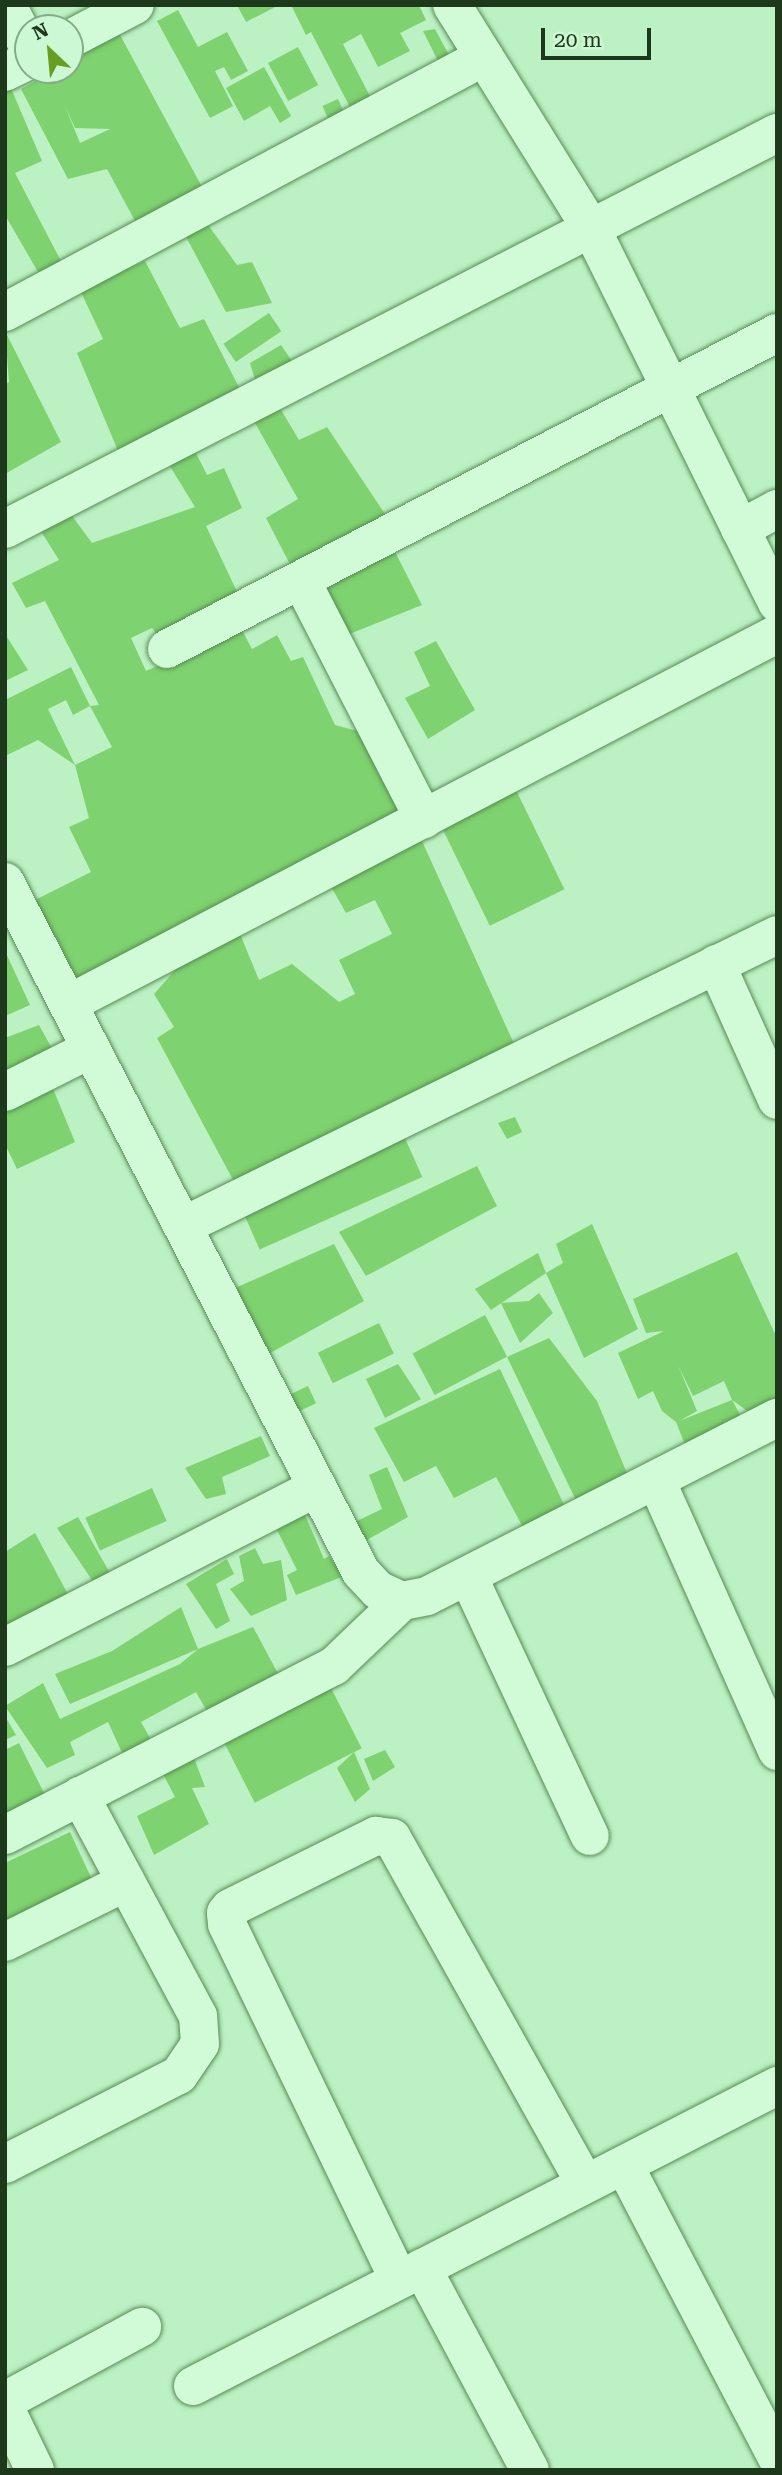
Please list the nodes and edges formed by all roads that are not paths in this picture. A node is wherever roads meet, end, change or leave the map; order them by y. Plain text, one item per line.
1 (135, 5) edge
2 (452, 5) edge
3 (84, 32) edge
4 (484, 57) junction
5 (777, 133) edge
6 (591, 228) junction
7 (5, 312) edge
8 (777, 333) edge
9 (669, 390) junction
10 (777, 509) edge
11 (5, 529) edge
12 (740, 529) junction
13 (301, 580) junction
14 (777, 603) edge
15 (777, 634) edge
16 (167, 649) dead end
17 (424, 819) junction
18 (8, 893) edge
19 (777, 935) edge
20 (716, 964) junction
21 (68, 1004) junction
22 (91, 1049) junction
23 (5, 1092) edge
24 (777, 1100) edge
25 (183, 1226) junction
26 (777, 1418) edge
27 (656, 1480) junction
28 (317, 1487) junction
29 (468, 1576) junction
30 (402, 1601) junction
31 (5, 1647) edge
32 (777, 1751) edge
33 (80, 1796) junction
34 (5, 1835) edge
35 (590, 1836) dead end
36 (126, 1882) junction
37 (5, 1942) edge
38 (777, 2086) edge
39 (5, 2164) edge
40 (624, 2165) junction
41 (585, 2185) junction
42 (411, 2274) junction
43 (142, 2328) dead end
44 (193, 2386) dead end
45 (5, 2401) edge
46 (5, 2408) edge
47 (777, 2458) edge
48 (35, 2470) edge
49 (530, 2470) edge

1 - 3 street
2 - 4 street
4 - 6 street
4 - 7 street
5 - 6 street
6 - 9 street
6 - 11 street
8 - 9 street
9 - 12 street
9 - 13 street
10 - 12 street
12 - 14 street
13 - 16 street
13 - 17 street
15 - 17 street
17 - 21 street
18 - 21 street
19 - 20 street
20 - 24 street
20 - 25 street
21 - 22 street
22 - 23 street
22 - 25 street
25 - 28 street
26 - 27 street
27 - 29 street
27 - 32 street
28 - 30 street
28 - 31 street
29 - 30 street
29 - 35 street
30 - 33 street
33 - 34 street
33 - 36 street
36 - 37 street
36 - 39 street
38 - 40 street
40 - 41 street
40 - 47 street
41 - 42 street
41 - 42 street
42 - 44 street
42 - 49 street
43 - 45 street
46 - 48 street

